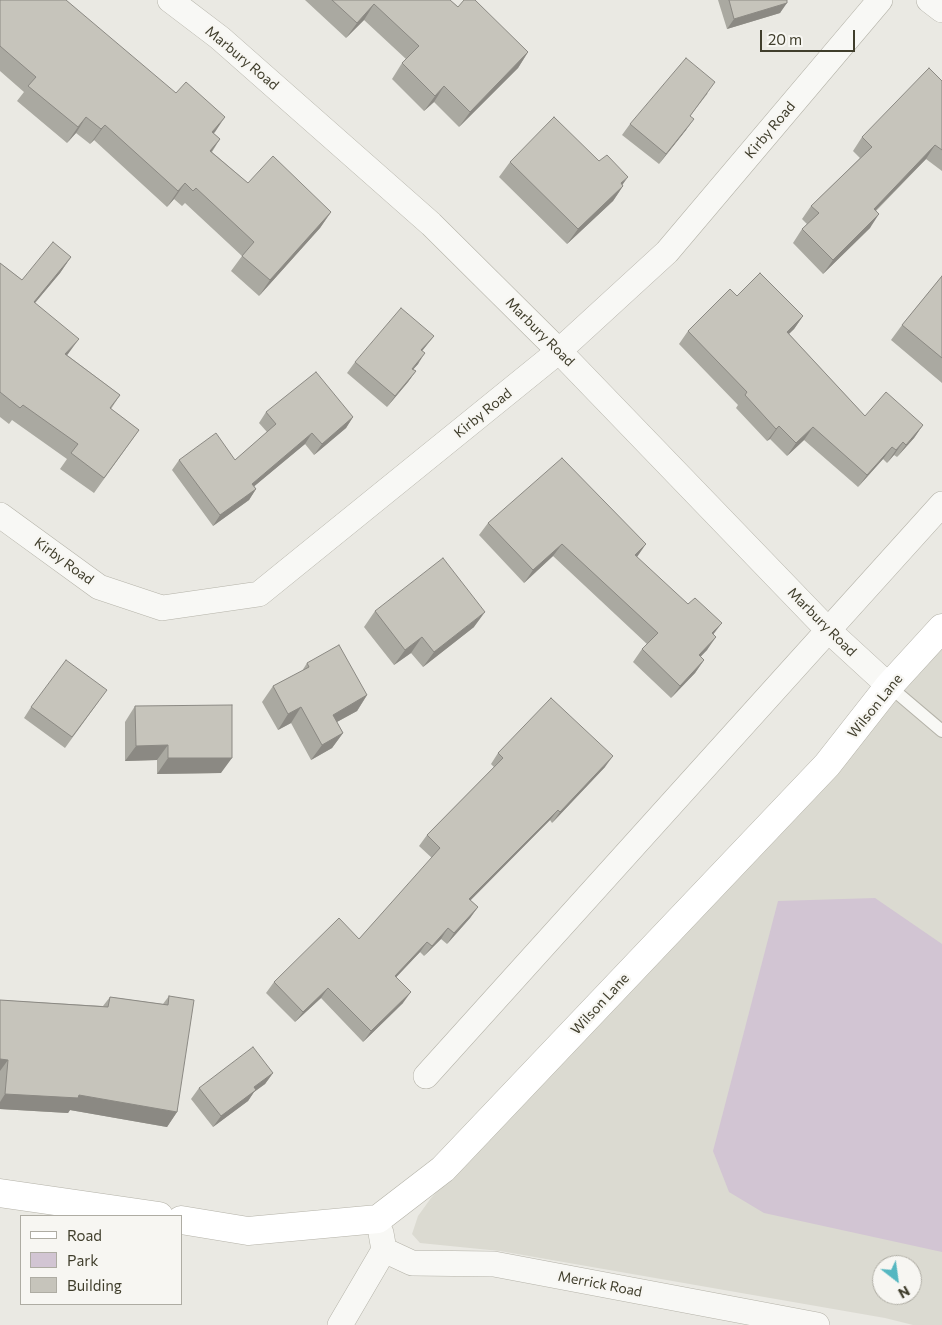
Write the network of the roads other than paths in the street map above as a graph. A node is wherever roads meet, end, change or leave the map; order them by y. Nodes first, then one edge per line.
1 (170, 0) edge
2 (880, 0) edge
3 (929, 0) edge
4 (942, 10) edge
5 (559, 351) junction
6 (942, 504) edge
7 (0, 515) edge
8 (942, 628) edge
9 (828, 630) junction
10 (889, 686) junction
11 (942, 731) edge
12 (426, 1076) dead end
13 (0, 1193) edge
14 (152, 1215) edge
15 (378, 1219) junction
16 (182, 1220) edge
17 (384, 1250) junction
18 (340, 1325) edge
19 (817, 1325) edge

1 - 5 street, Marbury Road
2 - 5 street, Kirby Road
3 - 4 street
5 - 7 street, Kirby Road
5 - 9 street, Marbury Road
6 - 9 street
8 - 10 main road, Wilson Lane
9 - 10 street, Marbury Road
9 - 12 street
10 - 11 lane
10 - 15 main road, Wilson Lane
13 - 14 main road
15 - 16 main road
15 - 17 street
17 - 18 street
17 - 19 street, Merrick Road

